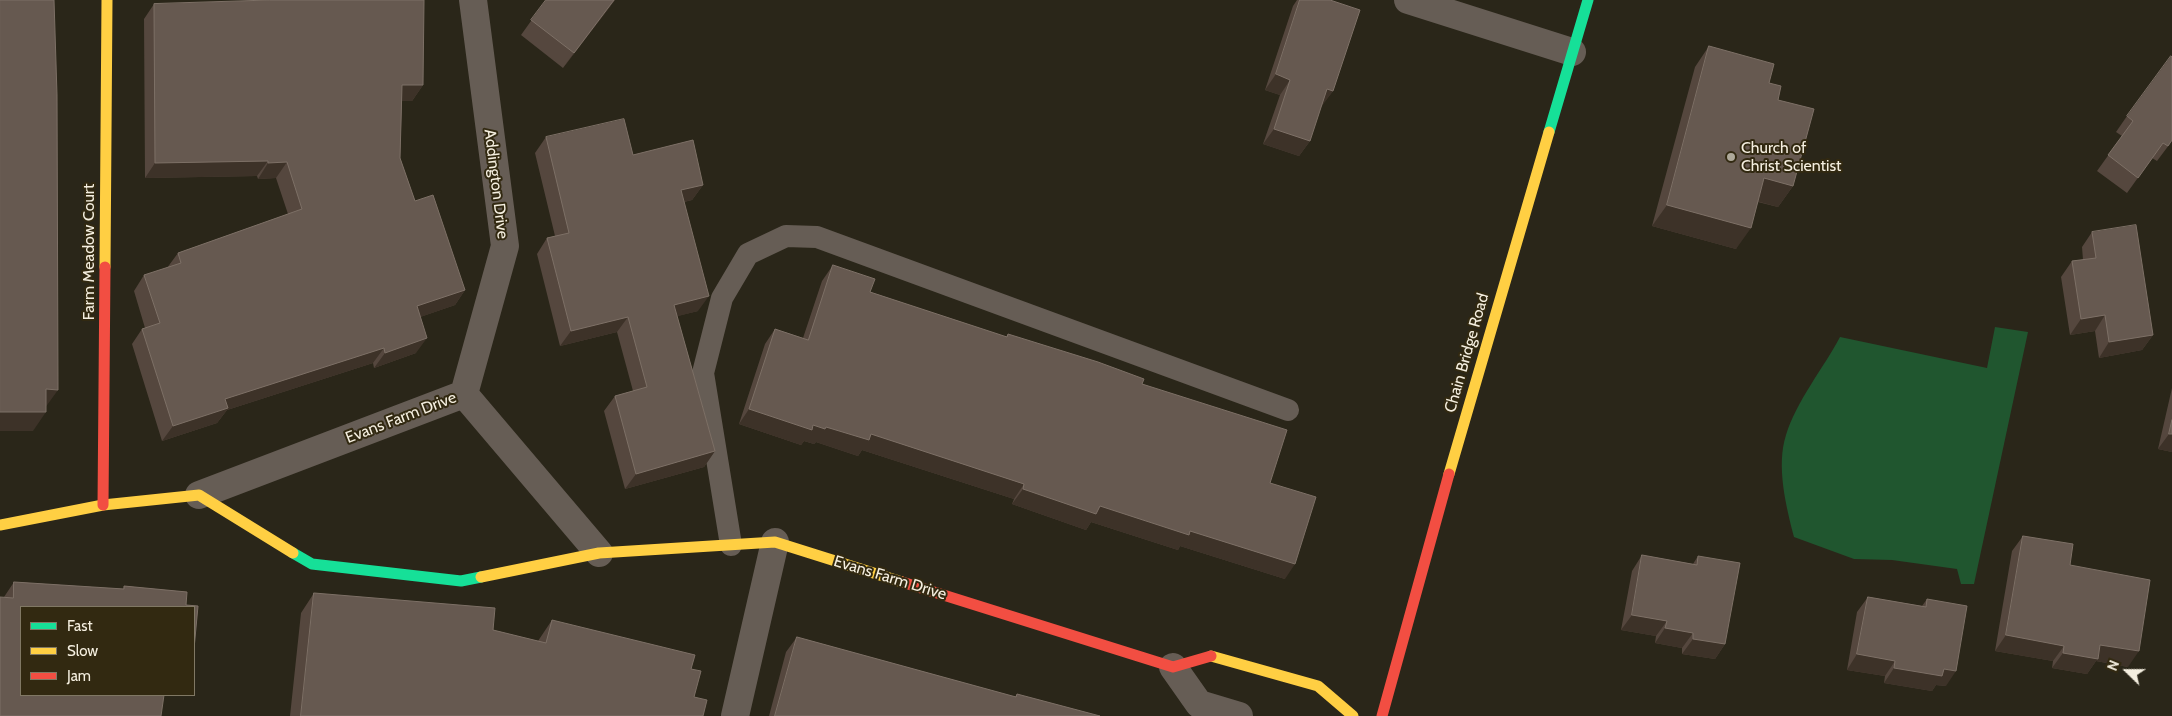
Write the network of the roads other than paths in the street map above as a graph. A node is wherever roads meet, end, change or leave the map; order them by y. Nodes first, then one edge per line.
1 (107, 0) edge
2 (473, 0) edge
3 (1408, 0) edge
4 (1588, 0) edge
5 (1572, 52) junction
6 (464, 394) junction
7 (1288, 410) dead end
8 (199, 495) junction
9 (103, 505) junction
10 (0, 525) edge
11 (776, 542) junction
12 (731, 545) junction
13 (599, 553) junction
14 (1174, 667) junction
15 (735, 716) edge
16 (1239, 716) edge
17 (1352, 716) edge
18 (1382, 716) edge

1 - 9 street, Farm Meadow Court
2 - 6 street, Addington Drive
3 - 5 street
4 - 5 street, Chain Bridge Road
5 - 18 street, Chain Bridge Road
6 - 8 street, Evans Farm Drive
6 - 13 street, Evans Farm Drive
7 - 12 lane
8 - 9 street, Evans Farm Drive
8 - 13 street, Evans Farm Drive
9 - 10 street, Evans Farm Drive
11 - 12 street, Evans Farm Drive
11 - 14 street, Evans Farm Drive
11 - 15 street
12 - 13 street, Evans Farm Drive
14 - 16 street
14 - 17 street

